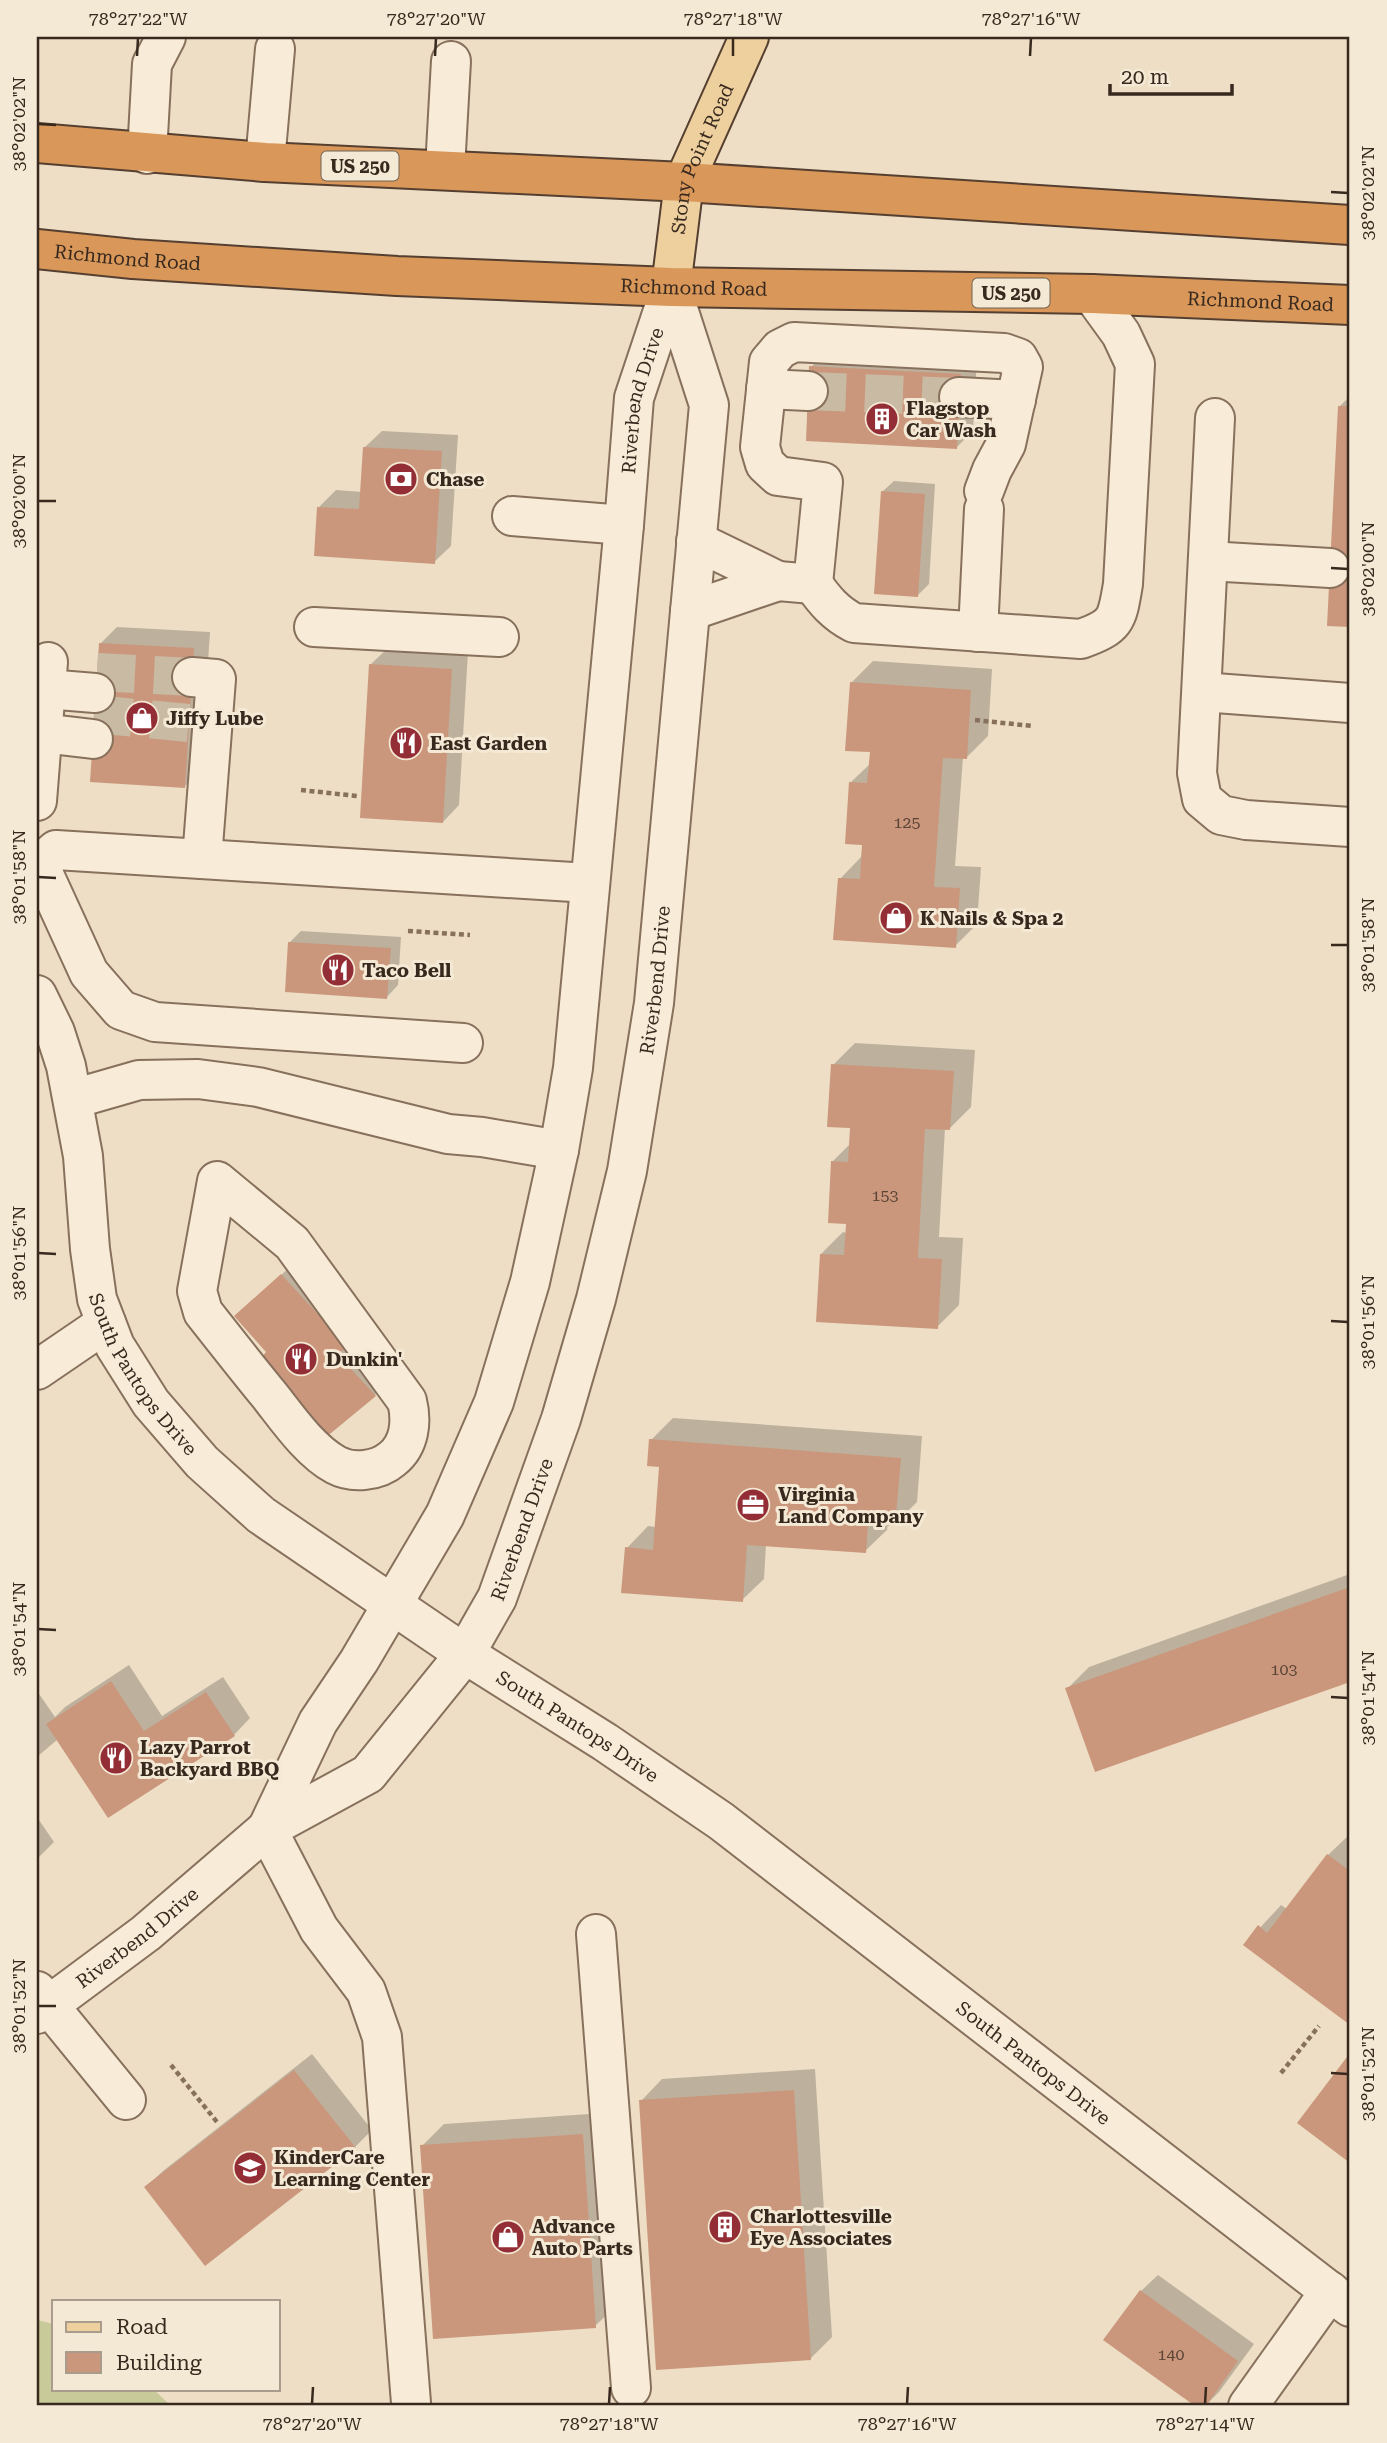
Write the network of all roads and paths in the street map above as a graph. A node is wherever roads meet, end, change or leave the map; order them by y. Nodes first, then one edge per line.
1 (166, 37) edge
2 (749, 37) edge
3 (275, 49) dead end
4 (451, 61) dead end
5 (37, 143) edge
6 (147, 154) junction
7 (265, 162) junction
8 (445, 169) junction
9 (684, 182) junction
10 (1350, 225) edge
11 (37, 249) edge
12 (671, 287) junction
13 (1092, 294) junction
14 (1350, 305) edge
15 (766, 388) junction
16 (808, 391) tunnel mouth
17 (960, 397) tunnel mouth
18 (1016, 400) junction
19 (1215, 418) dead end
20 (512, 516) dead end
21 (624, 525) junction
22 (696, 541) junction
23 (1208, 561) junction
24 (1330, 568) dead end
25 (796, 582) junction
26 (690, 611) junction
27 (314, 627) dead end
28 (978, 632) junction
29 (499, 637) dead end
30 (46, 692) junction
31 (1202, 692) junction
32 (1350, 703) edge
33 (200, 718) dead end
34 (975, 720) dead end
35 (1032, 726) dead end
36 (301, 790) dead end
37 (357, 796) dead end
38 (37, 802) edge
39 (1350, 827) edge
40 (40, 854) edge
41 (202, 859) junction
42 (589, 883) junction
43 (408, 930) dead end
44 (470, 935) dead end
45 (37, 995) edge
46 (463, 1043) dead end
47 (72, 1099) junction
48 (559, 1150) junction
49 (217, 1181) joint
50 (106, 1323) junction
51 (37, 1370) edge
52 (394, 1604) junction
53 (465, 1654) junction
54 (267, 1829) junction
55 (596, 1934) dead end
56 (41, 2004) edge
57 (1319, 2026) dead end
58 (171, 2065) dead end
59 (1281, 2073) dead end
60 (126, 2100) dead end
61 (217, 2122) dead end
62 (1344, 2298) edge
63 (631, 2388) dead end
64 (411, 2403) dead end
65 (1248, 2406) edge

1 - 6 street
2 - 9 main road, Stony Point Road
3 - 7 street
4 - 8 street
5 - 6 highway, US 250
6 - 7 highway, US 250
7 - 8 highway, US 250
8 - 9 highway, US 250
9 - 10 highway, US 250
9 - 12 main road, Stony Point Road
11 - 12 highway, Richmond Road / US 250
12 - 13 highway, Richmond Road / US 250
12 - 21 street, Riverbend Drive
12 - 22 street, Riverbend Drive
13 - 14 highway, Richmond Road / US 250
13 - 28 street
15 - 16 street
15 - 18 street
15 - 25 street
17 - 18 street
18 - 28 street
19 - 23 street
20 - 21 street
21 - 42 street, Riverbend Drive
22 - 25 street
22 - 26 street, Riverbend Drive
23 - 24 street
23 - 31 street
25 - 26 street
25 - 28 street
26 - 53 street, Riverbend Drive
27 - 29 street
30 - 30 street
30 - 38 street
31 - 32 street
31 - 39 street
33 - 41 street
34 - 35 path
36 - 37 path
40 - 41 street
40 - 46 street
41 - 42 street
42 - 48 street, Riverbend Drive
43 - 44 path
45 - 47 street, South Pantops Drive
47 - 48 street
47 - 50 street, South Pantops Drive
48 - 52 street, Riverbend Drive
49 - 49 street
50 - 51 street
50 - 52 street, South Pantops Drive
52 - 53 street, South Pantops Drive
52 - 54 street, Riverbend Drive
53 - 54 street, Riverbend Drive
53 - 62 street, South Pantops Drive
54 - 56 street, Riverbend Drive
54 - 64 street
55 - 63 street
56 - 60 street
57 - 59 path
58 - 61 path
62 - 65 street

